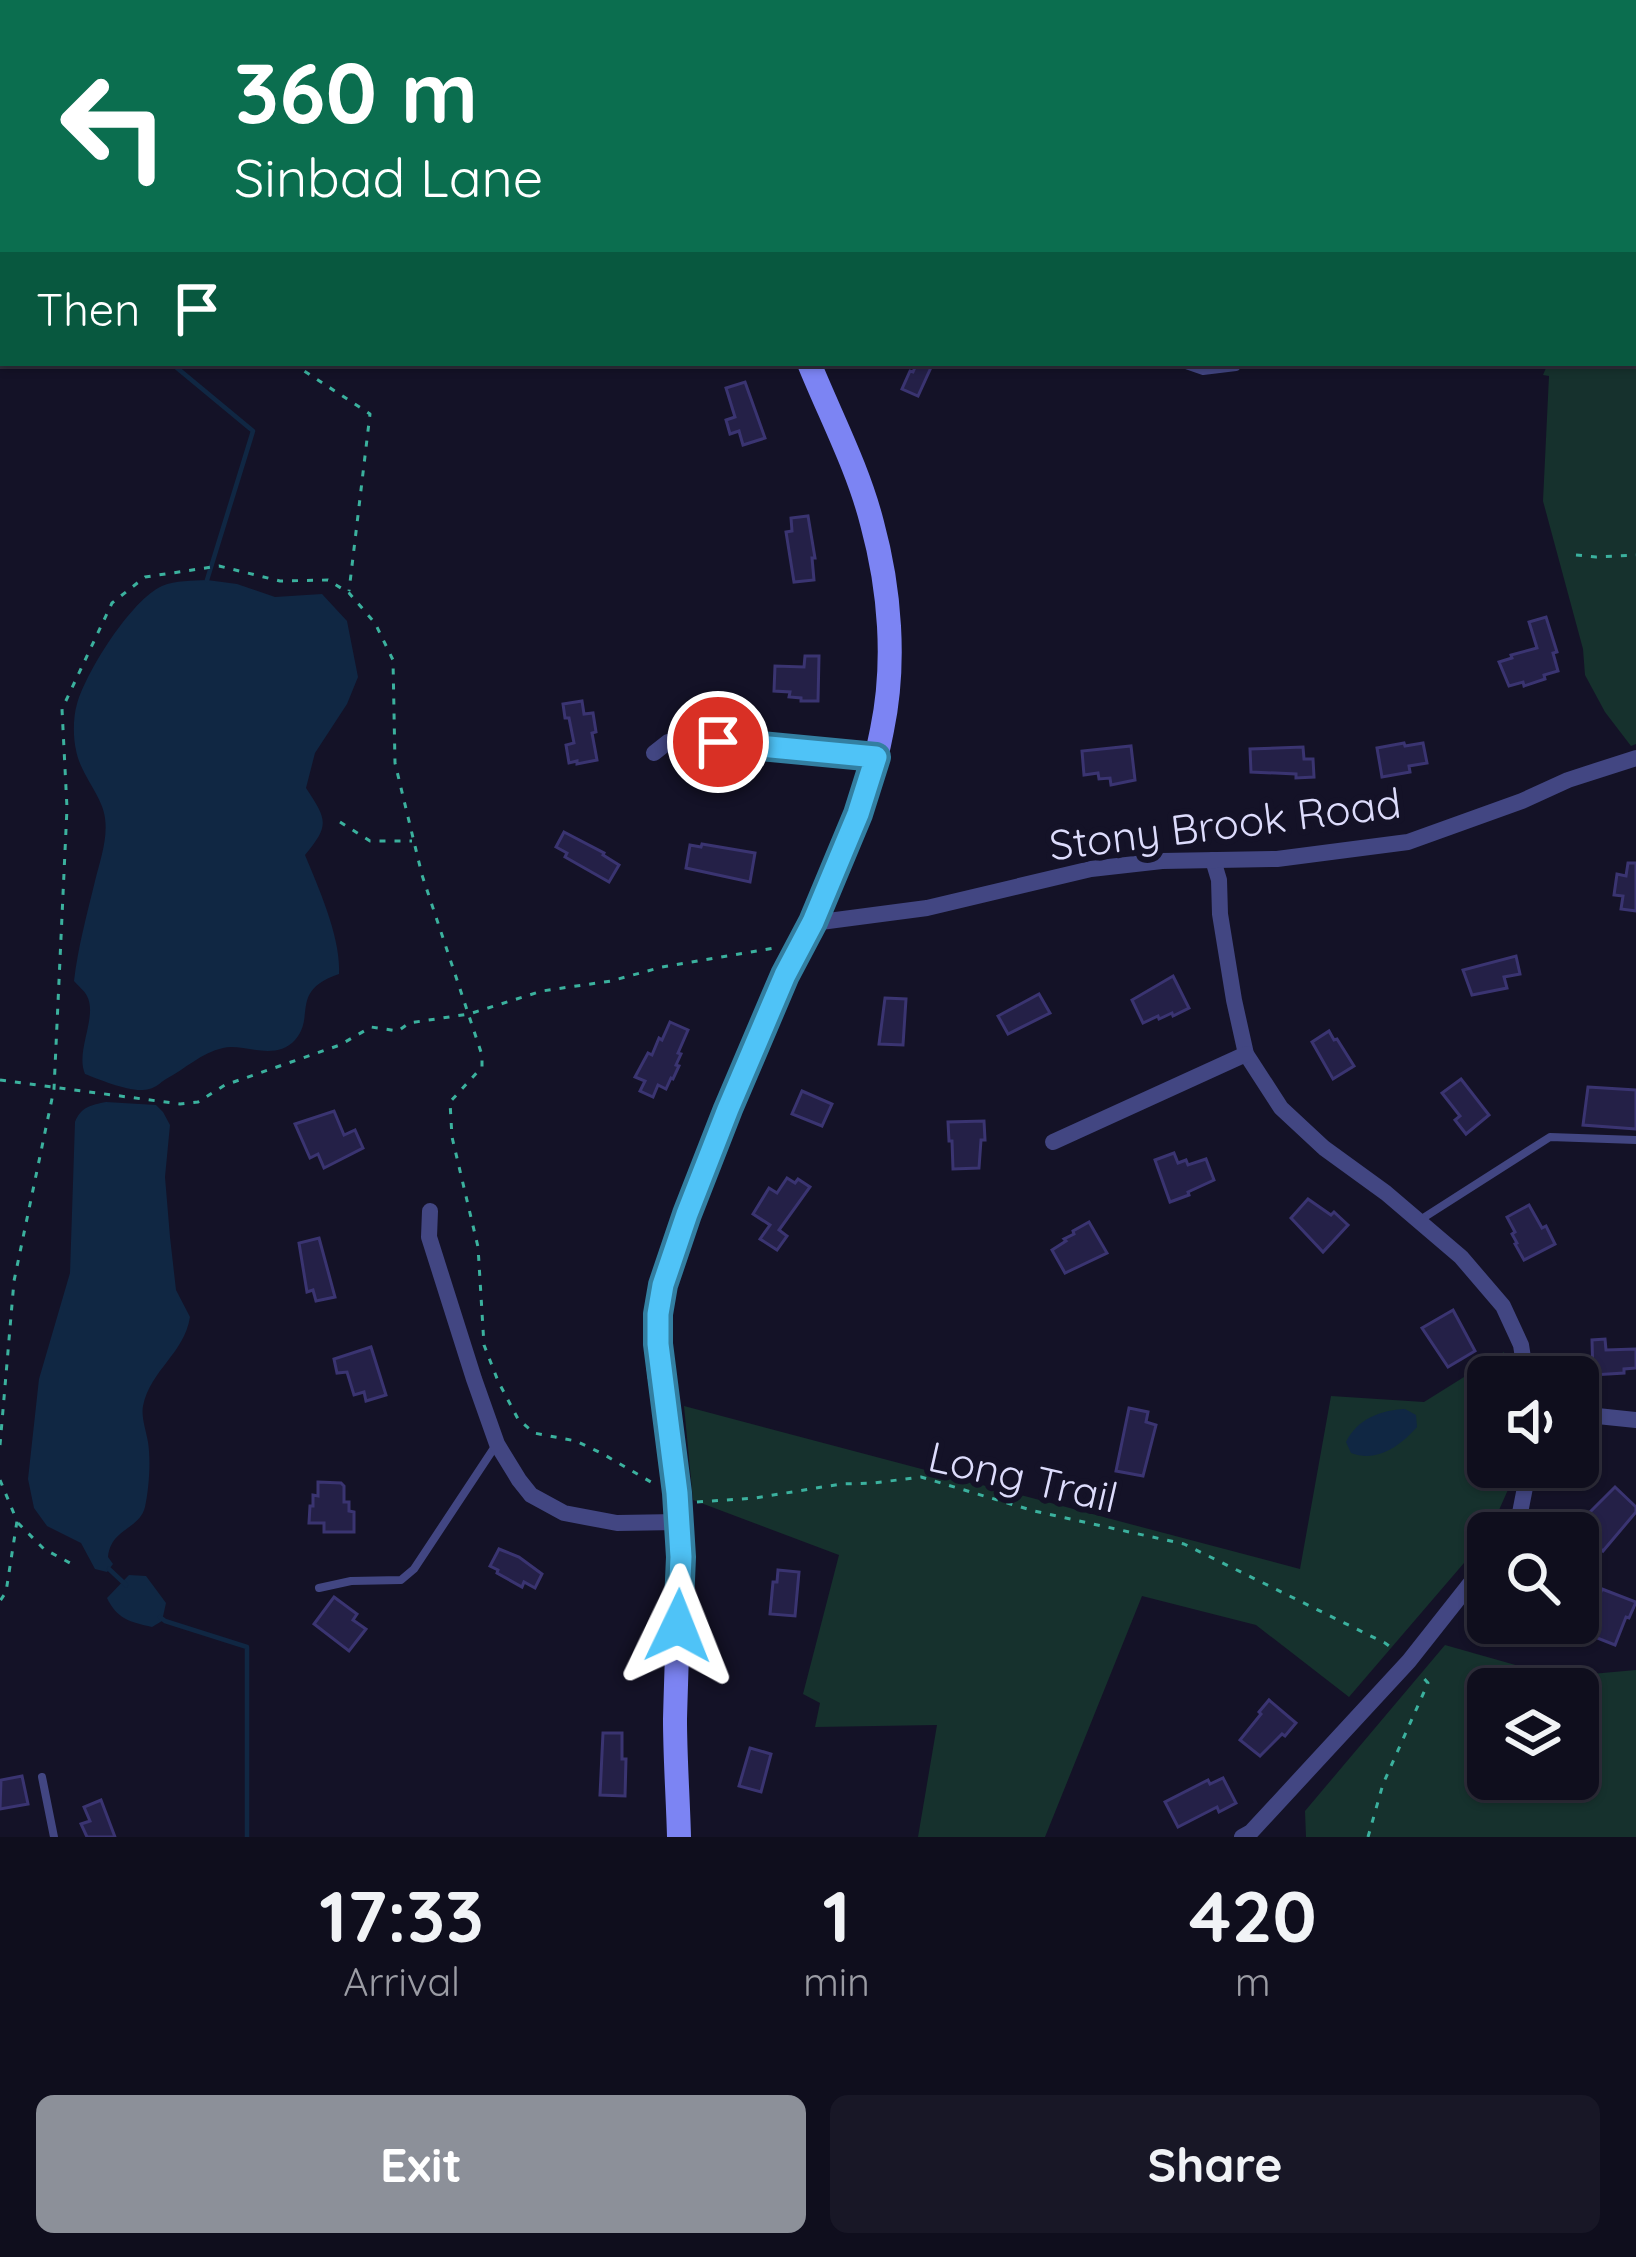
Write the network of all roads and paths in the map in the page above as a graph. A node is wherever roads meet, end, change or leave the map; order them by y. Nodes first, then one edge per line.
1 (297, 366) edge
2 (809, 366) edge
3 (1189, 366) edge
4 (1236, 367) dead end
5 (1576, 555) dead end
6 (1636, 555) edge
7 (349, 593) junction
8 (654, 753) dead end
9 (876, 757) junction
10 (1636, 758) edge
11 (340, 822) dead end
12 (414, 841) junction
13 (1213, 860) junction
14 (807, 934) junction
15 (469, 1014) junction
16 (1246, 1054) junction
17 (0, 1080) edge
18 (54, 1089) junction
19 (1636, 1140) edge
20 (1053, 1142) dead end
21 (430, 1210) dead end
22 (1419, 1221) junction
23 (1523, 1356) edge
24 (1599, 1416) edge
25 (1636, 1420) edge
26 (497, 1444) junction
27 (0, 1445) edge
28 (0, 1480) edge
29 (677, 1493) junction
30 (17, 1521) junction
31 (677, 1522) junction
32 (72, 1564) dead end
33 (319, 1588) dead end
34 (1467, 1588) edge
35 (0, 1600) edge
36 (1409, 1661) junction
37 (42, 1777) dead end
38 (54, 1837) edge
39 (679, 1837) edge
40 (1242, 1837) edge
41 (1368, 1837) edge

1 - 7 path
2 - 9 main road
3 - 4 lane
5 - 6 path
7 - 12 path
7 - 18 path
8 - 9 street
9 - 14 main road
10 - 13 street, Stony Brook Road
11 - 12 path
12 - 15 path
13 - 14 street, Stony Brook Road
13 - 16 street
14 - 15 path
14 - 29 main road
15 - 18 path
15 - 29 path, Long Trail
16 - 20 street
16 - 22 street
17 - 18 path
18 - 27 path
19 - 22 lane
21 - 26 street
22 - 23 street
24 - 25 street
26 - 31 street
26 - 33 lane
28 - 30 path
29 - 31 main road
29 - 36 path, Long Trail
30 - 32 path
30 - 35 path
31 - 39 main road
34 - 36 street
36 - 40 street
36 - 41 path
37 - 38 lane

